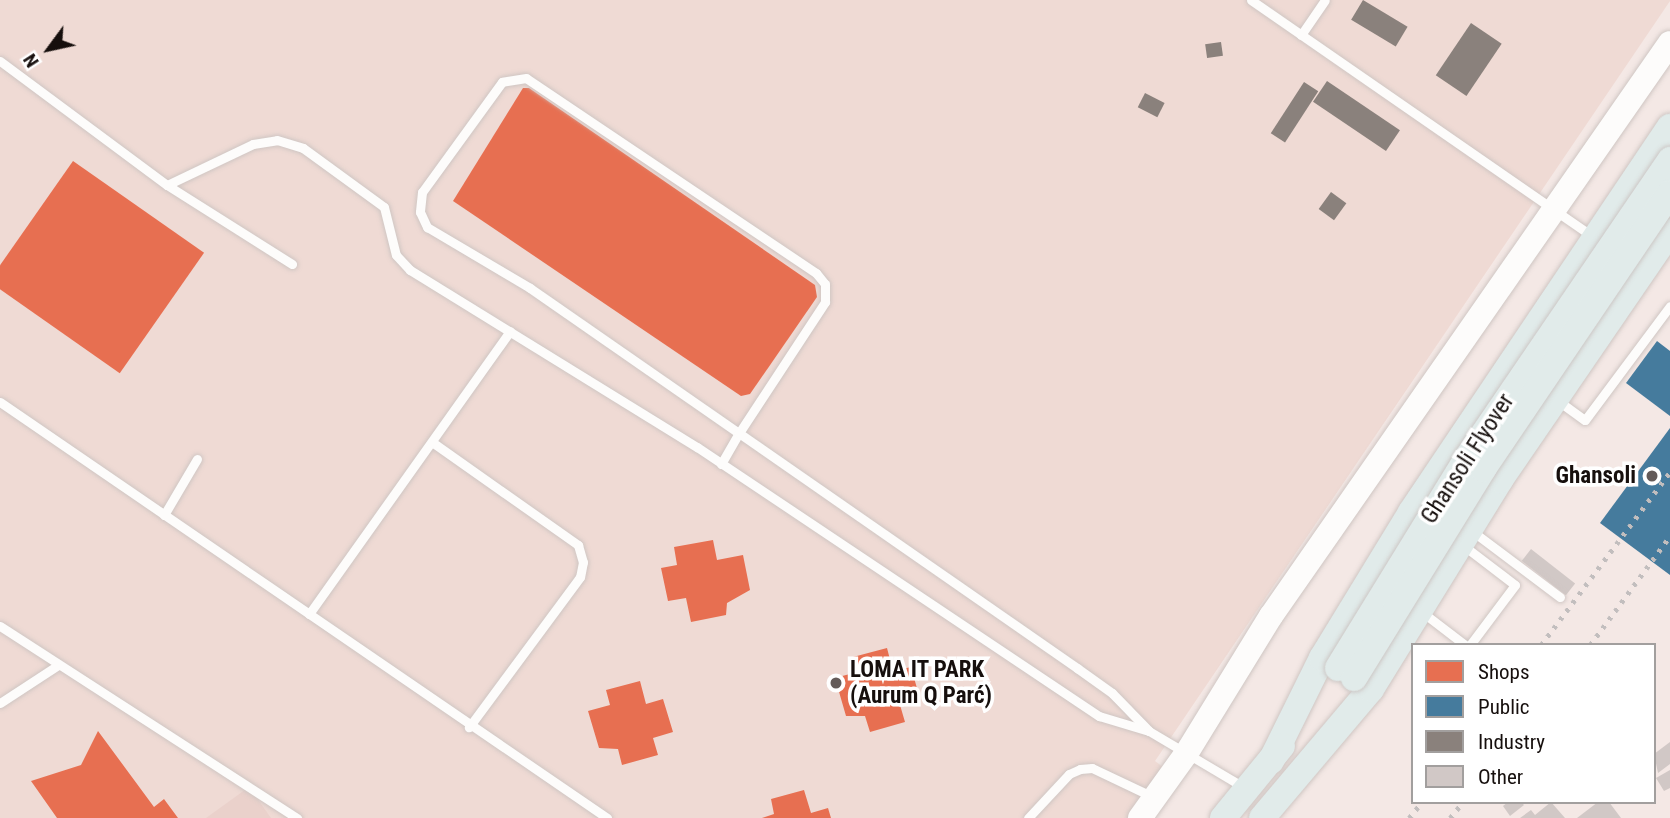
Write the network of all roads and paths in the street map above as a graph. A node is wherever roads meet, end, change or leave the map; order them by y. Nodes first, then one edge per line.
1 (1251, 0) edge
2 (1325, 0) edge
3 (1301, 35) junction
4 (1670, 43) edge
5 (0, 61) edge
6 (1670, 127) edge
7 (1670, 160) edge
8 (167, 185) junction
9 (1670, 193) edge
10 (1554, 210) junction
11 (1670, 232) edge
12 (1594, 238) junction
13 (292, 264) dead end
14 (1643, 272) junction
15 (1670, 306) edge
16 (510, 331) junction
17 (1555, 399) junction
18 (0, 402) edge
19 (739, 433) junction
20 (432, 442) junction
21 (197, 458) dead end
22 (721, 464) junction
23 (164, 515) junction
24 (1464, 536) junction
25 (1560, 597) dead end
26 (1419, 610) junction
27 (309, 614) junction
28 (0, 626) edge
29 (1465, 643) edge
30 (1470, 643) edge
31 (58, 665) junction
32 (1346, 673) junction
33 (0, 703) edge
34 (469, 727) junction
35 (1149, 732) junction
36 (1186, 754) junction
37 (1271, 761) junction
38 (1295, 779) junction
39 (1247, 790) junction
40 (1154, 797) junction
41 (297, 818) edge
42 (607, 818) edge
43 (1028, 818) edge
44 (1140, 818) edge
45 (1223, 818) edge
46 (1262, 818) edge

1 - 3 lane
2 - 3 lane
3 - 10 lane
4 - 10 street
5 - 8 lane
6 - 12 main road
7 - 32 main road, Ghansoli Flyover, bridge
8 - 13 lane
8 - 16 lane
9 - 32 main road, Ghansoli Flyover, bridge
10 - 12 lane
10 - 36 street
11 - 14 main road
12 - 14 lane
12 - 37 main road
14 - 17 main road
15 - 17 lane
16 - 20 lane
16 - 22 lane
17 - 24 main road
18 - 23 lane
19 - 19 lane
19 - 22 lane
19 - 35 lane
20 - 27 lane
20 - 34 lane
21 - 23 lane
22 - 35 lane
23 - 27 lane
24 - 25 lane
24 - 26 main road
24 - 30 lane
26 - 29 lane
26 - 38 main road
27 - 34 lane
28 - 31 lane
31 - 33 lane
31 - 41 lane
32 - 37 main road, Ghansoli Flyover
32 - 38 main road, Ghansoli Flyover
34 - 42 lane
35 - 36 lane
36 - 39 lane
36 - 40 street
37 - 39 main road
38 - 46 main road
39 - 45 main road
40 - 43 lane
40 - 44 street

